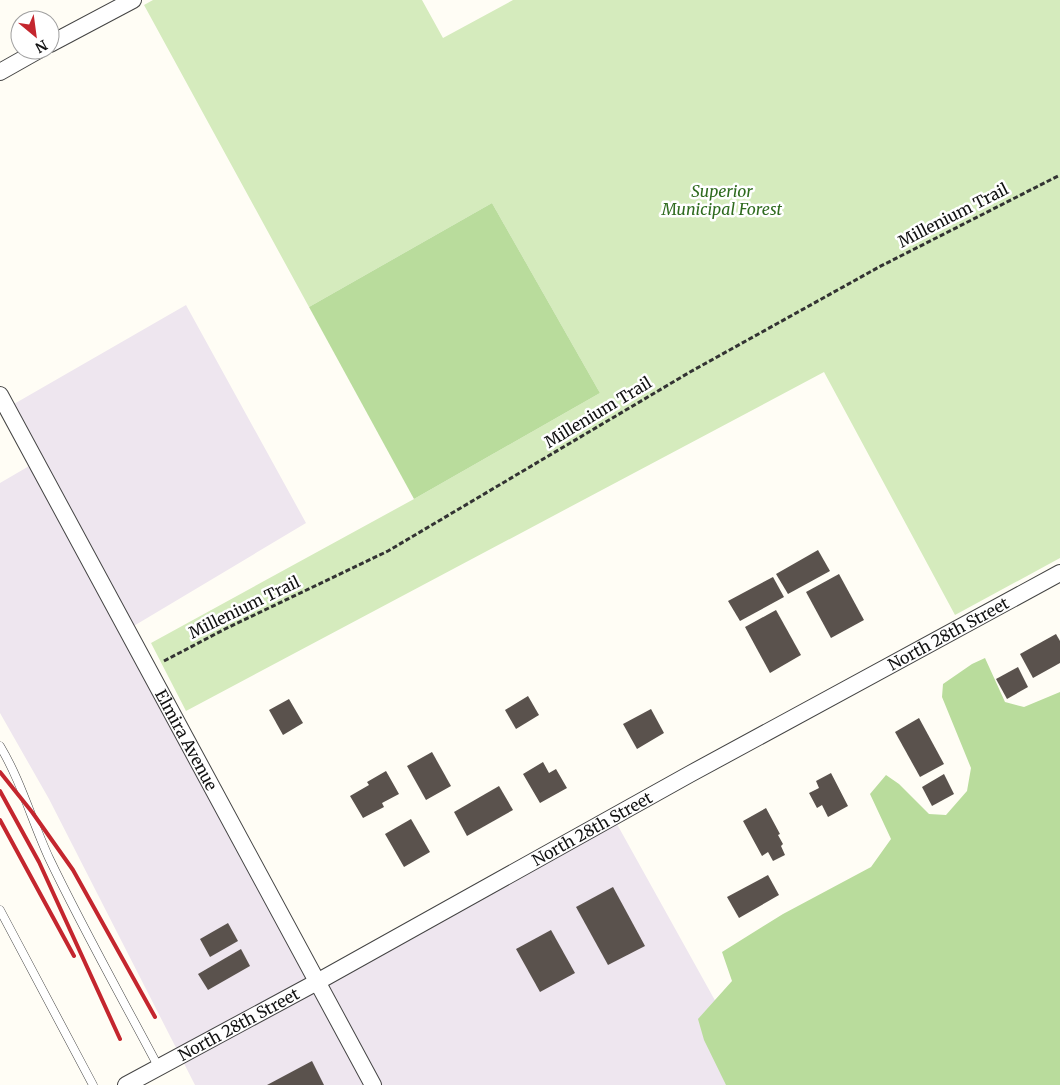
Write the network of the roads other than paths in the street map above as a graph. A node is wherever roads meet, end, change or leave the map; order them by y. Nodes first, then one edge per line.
1 (133, 0) edge
2 (60, 39) edge
3 (21, 60) edge
4 (0, 72) edge
5 (0, 395) edge
6 (1060, 573) edge
7 (0, 746) edge
8 (0, 910) edge
9 (317, 982) junction
10 (159, 1068) junction
11 (93, 1085) edge
12 (126, 1085) edge
13 (373, 1085) edge

1 - 2 street
3 - 4 street
5 - 9 street, Elmira Avenue
6 - 9 street, North 28th Street
7 - 10 lane
8 - 11 lane
9 - 10 street, North 28th Street
9 - 13 street, Elmira Avenue
10 - 12 street, North 28th Street

